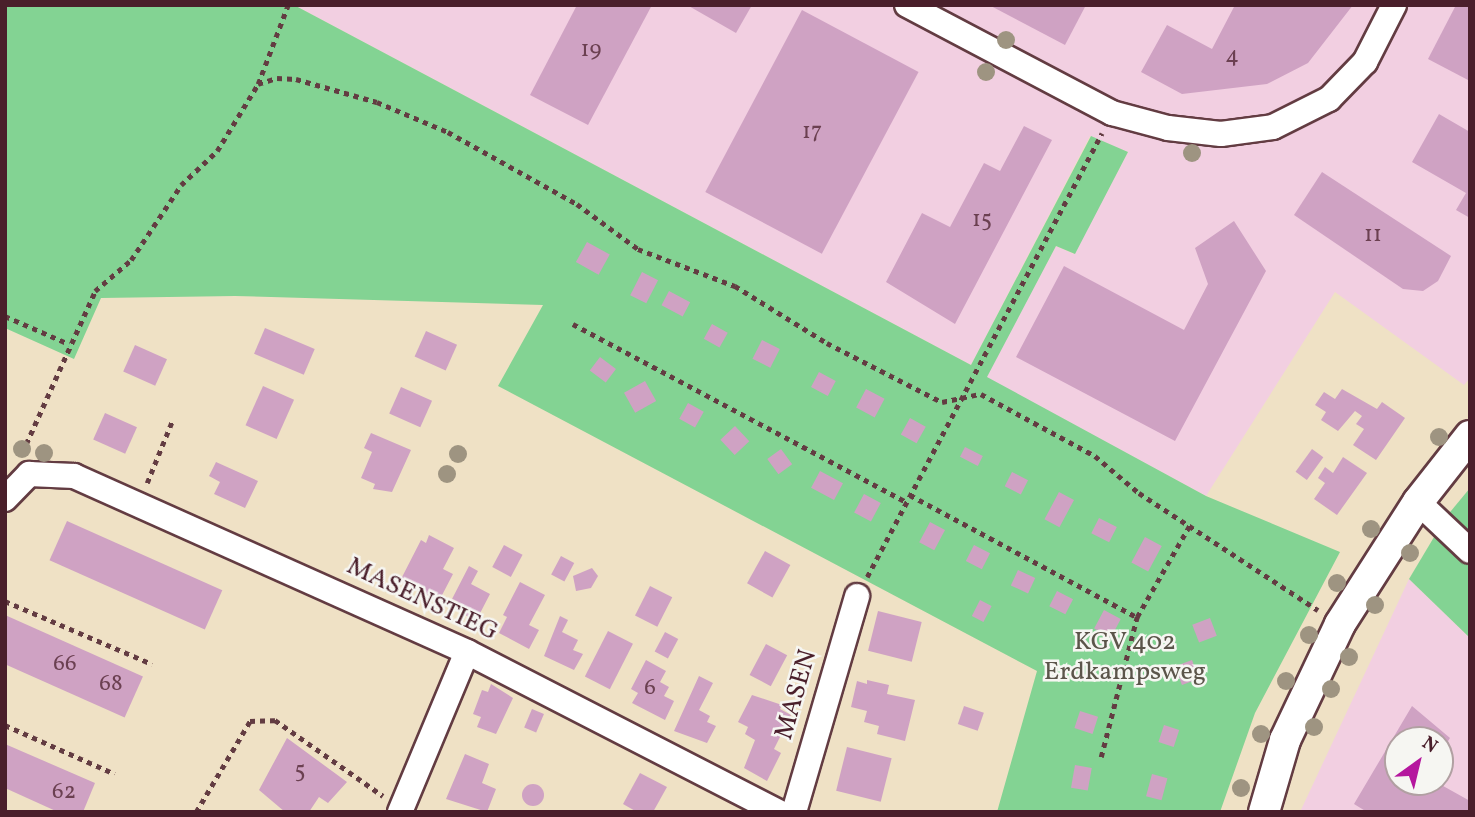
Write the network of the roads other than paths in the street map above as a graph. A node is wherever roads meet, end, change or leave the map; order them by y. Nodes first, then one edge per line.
1 (907, 5) edge
2 (1394, 5) edge
3 (1470, 436) edge
4 (5, 499) edge
5 (1418, 502) junction
6 (1470, 551) edge
7 (858, 596) road end
8 (467, 652) junction
9 (400, 810) edge
10 (778, 812) edge
11 (794, 812) edge
12 (1264, 812) edge

1 - 2 street
3 - 5 main road
4 - 8 street, MASENSTIEG
5 - 6 street
5 - 12 main road
7 - 11 street, MASEN
8 - 9 street
8 - 10 street, MASENSTIEG

